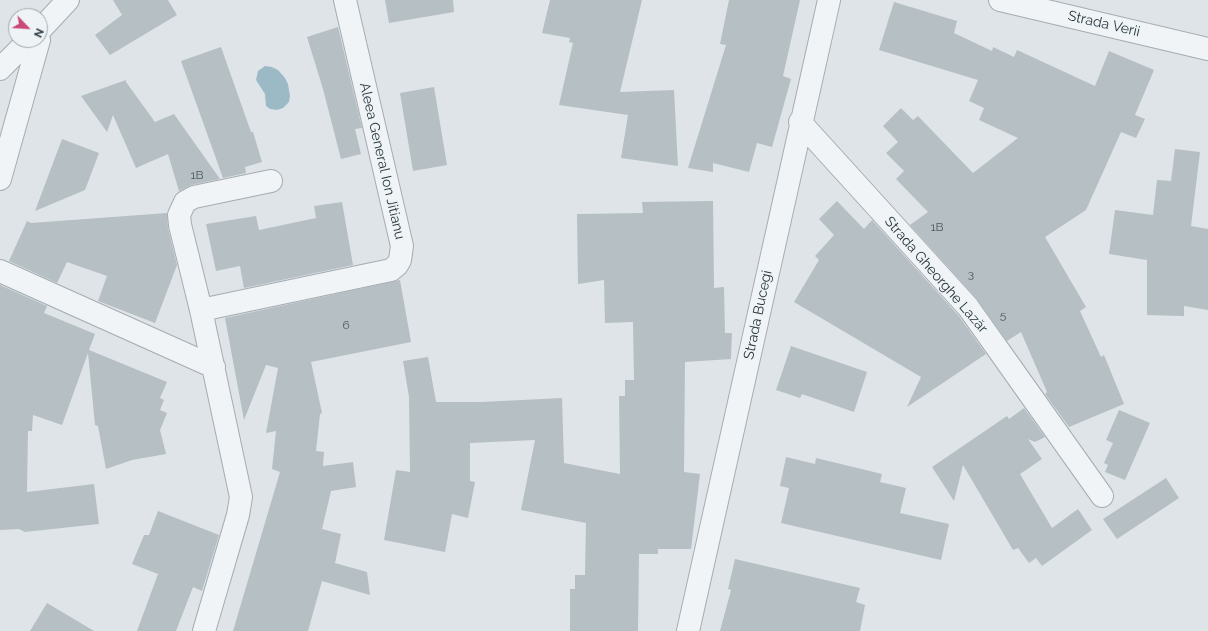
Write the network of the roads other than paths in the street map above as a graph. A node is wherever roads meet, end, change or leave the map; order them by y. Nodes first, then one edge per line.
1 (68, 0) edge
2 (345, 0) edge
3 (829, 0) edge
4 (1000, 0) edge
5 (48, 23) edge
6 (23, 48) edge
7 (35, 48) edge
8 (1208, 49) edge
9 (0, 69) edge
10 (800, 122) junction
11 (0, 179) edge
12 (271, 181) dead end
13 (0, 271) edge
14 (201, 310) junction
15 (214, 368) junction
16 (1102, 496) dead end
17 (204, 631) edge
18 (688, 631) edge

1 - 5 street
2 - 14 street, Aleea General Ion Jitianu
3 - 10 street, Strada Bucegi
4 - 8 street, Strada Verii
6 - 9 street
7 - 11 street
10 - 16 street, Strada Gheorghe Lazăr
10 - 18 street, Strada Bucegi
12 - 14 street
13 - 15 street
14 - 15 street
15 - 17 street

